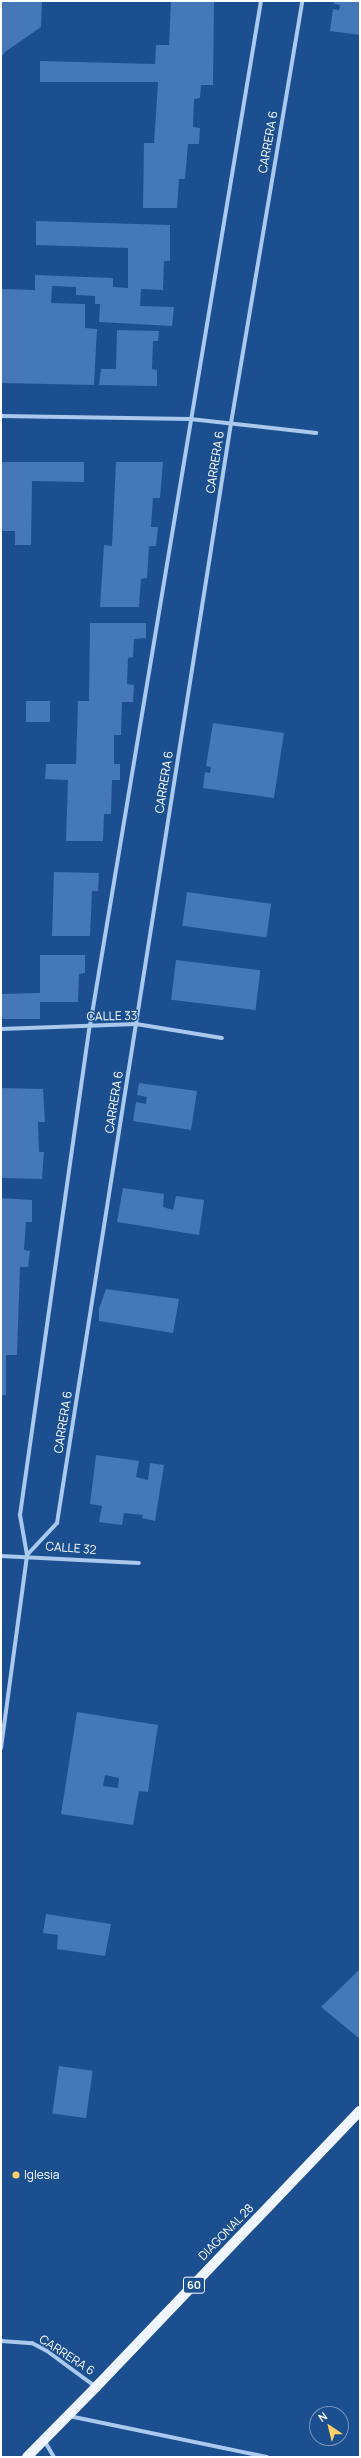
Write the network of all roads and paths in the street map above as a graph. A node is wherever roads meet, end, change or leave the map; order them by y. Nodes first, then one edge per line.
1 (261, 1) edge
2 (302, 1) edge
3 (1, 416) edge
4 (190, 419) junction
5 (231, 423) junction
6 (316, 433) dead end
7 (136, 1024) junction
8 (90, 1026) junction
9 (1, 1028) edge
10 (222, 1038) dead end
11 (1, 1556) edge
12 (28, 1556) junction
13 (139, 1563) dead end
14 (1, 1748) edge
15 (360, 2111) edge
16 (1, 2341) edge
17 (96, 2387) junction
18 (69, 2416) junction
19 (44, 2440) junction
20 (26, 2457) edge
21 (54, 2457) edge
22 (267, 2457) edge

1 - 4 street
2 - 5 street, CARRERA 6
3 - 4 street
4 - 5 street
4 - 8 street
5 - 6 street
5 - 7 street, CARRERA 6
7 - 8 street, CALLE 33
7 - 10 street, CALLE 33
7 - 12 street, CARRERA 6
8 - 9 street, CALLE 33
8 - 12 street
11 - 12 street, CALLE 32
12 - 13 street, CALLE 32
12 - 14 street
15 - 17 main road, DIAGONAL 28 / 60
16 - 17 street, CARRERA 6
17 - 18 main road, DIAGONAL 28 / 60
18 - 19 main road, DIAGONAL 28 / 60
18 - 22 street
19 - 20 main road, DIAGONAL 28 / 60
19 - 21 street

